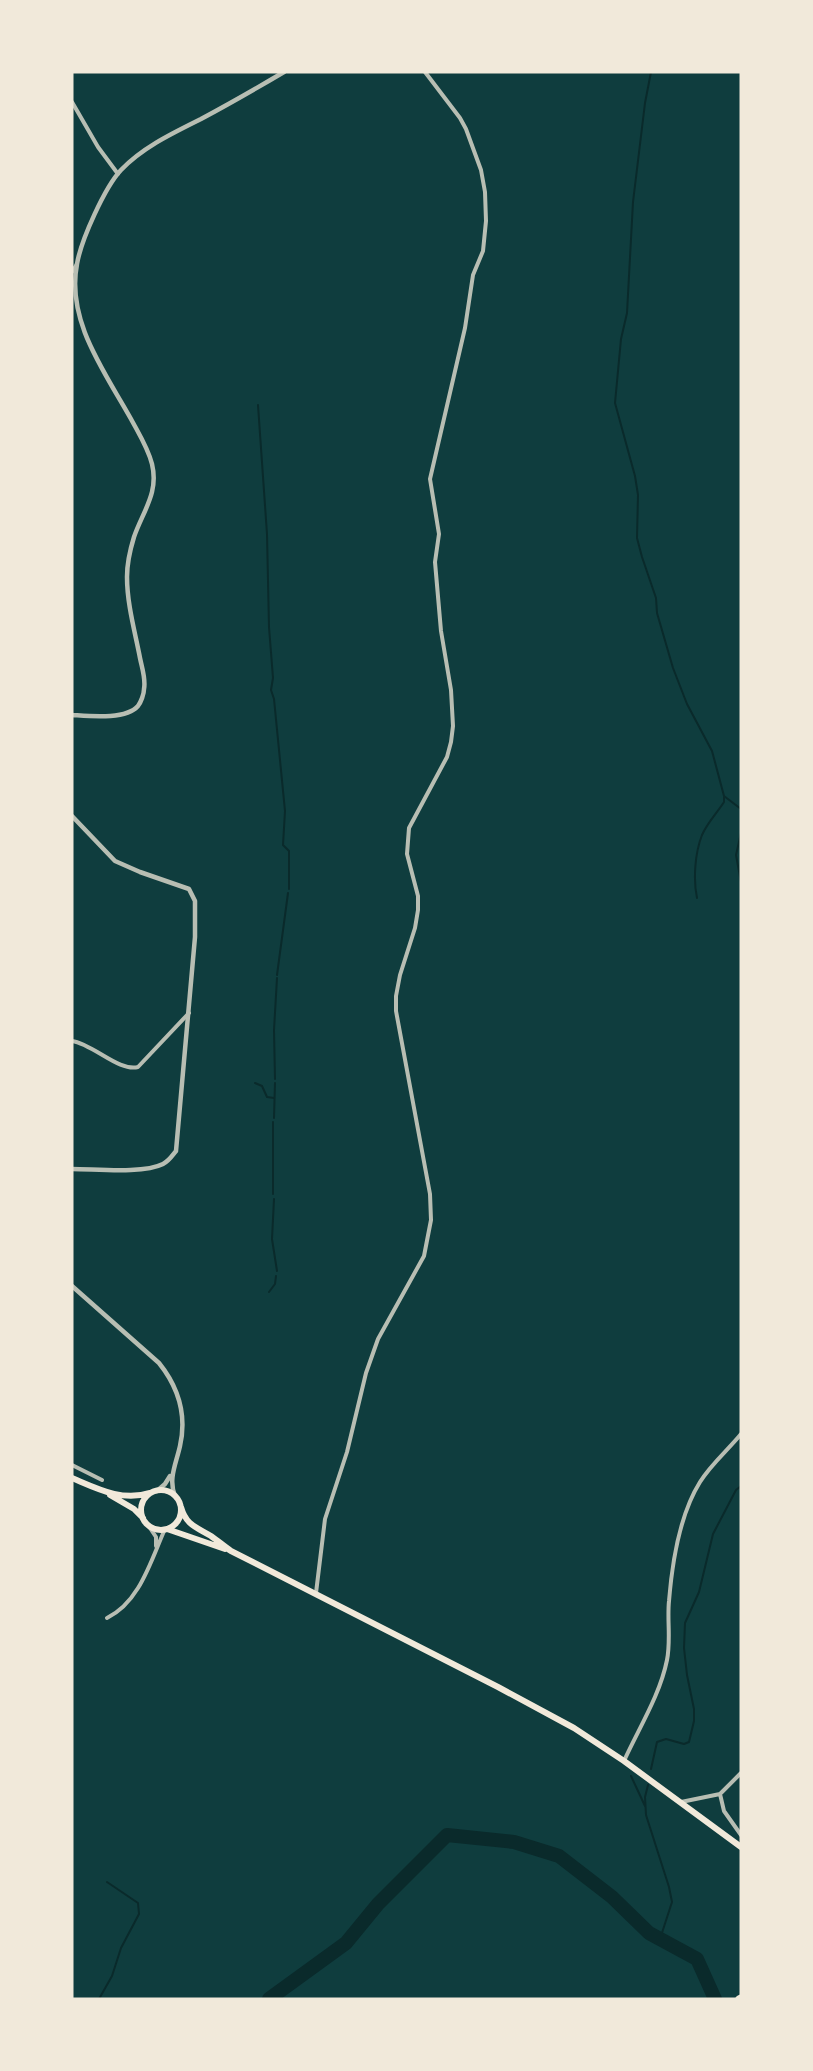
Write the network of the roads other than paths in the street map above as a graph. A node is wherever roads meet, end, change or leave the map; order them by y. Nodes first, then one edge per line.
1 (284, 72) edge
2 (424, 72) edge
3 (72, 102) edge
4 (118, 174) junction
5 (77, 264) junction
6 (72, 272) edge
7 (72, 715) edge
8 (72, 816) edge
9 (190, 1013) junction
10 (72, 1041) edge
11 (72, 1169) edge
12 (72, 1286) edge
13 (741, 1434) edge
14 (72, 1465) edge
15 (174, 1465) junction
16 (72, 1478) edge
17 (102, 1480) dead end
18 (101, 1490) junction
19 (155, 1491) junction
20 (175, 1496) junction
21 (181, 1507) junction
22 (146, 1522) junction
23 (166, 1529) junction
24 (231, 1551) junction
25 (156, 1553) junction
26 (316, 1593) junction
27 (107, 1618) dead end
28 (624, 1761) junction
29 (741, 1773) edge
30 (720, 1794) junction
31 (681, 1802) junction
32 (741, 1835) edge
33 (741, 1847) edge

1 - 4 street
2 - 26 street
3 - 4 street
4 - 5 street
5 - 6 street
5 - 7 street
8 - 9 street
9 - 10 street
9 - 11 street
12 - 15 street
13 - 28 street
14 - 17 street
15 - 19 street
15 - 20 street
16 - 18 main road
18 - 19 main road
18 - 22 main road
19 - 20 main road
19 - 22 main road
20 - 21 main road
21 - 23 main road
21 - 24 main road
22 - 23 main road
22 - 25 street
23 - 24 main road
23 - 25 street
24 - 26 main road
25 - 27 street
26 - 28 main road
28 - 31 main road
29 - 30 street
30 - 31 street
30 - 32 street
31 - 33 main road

